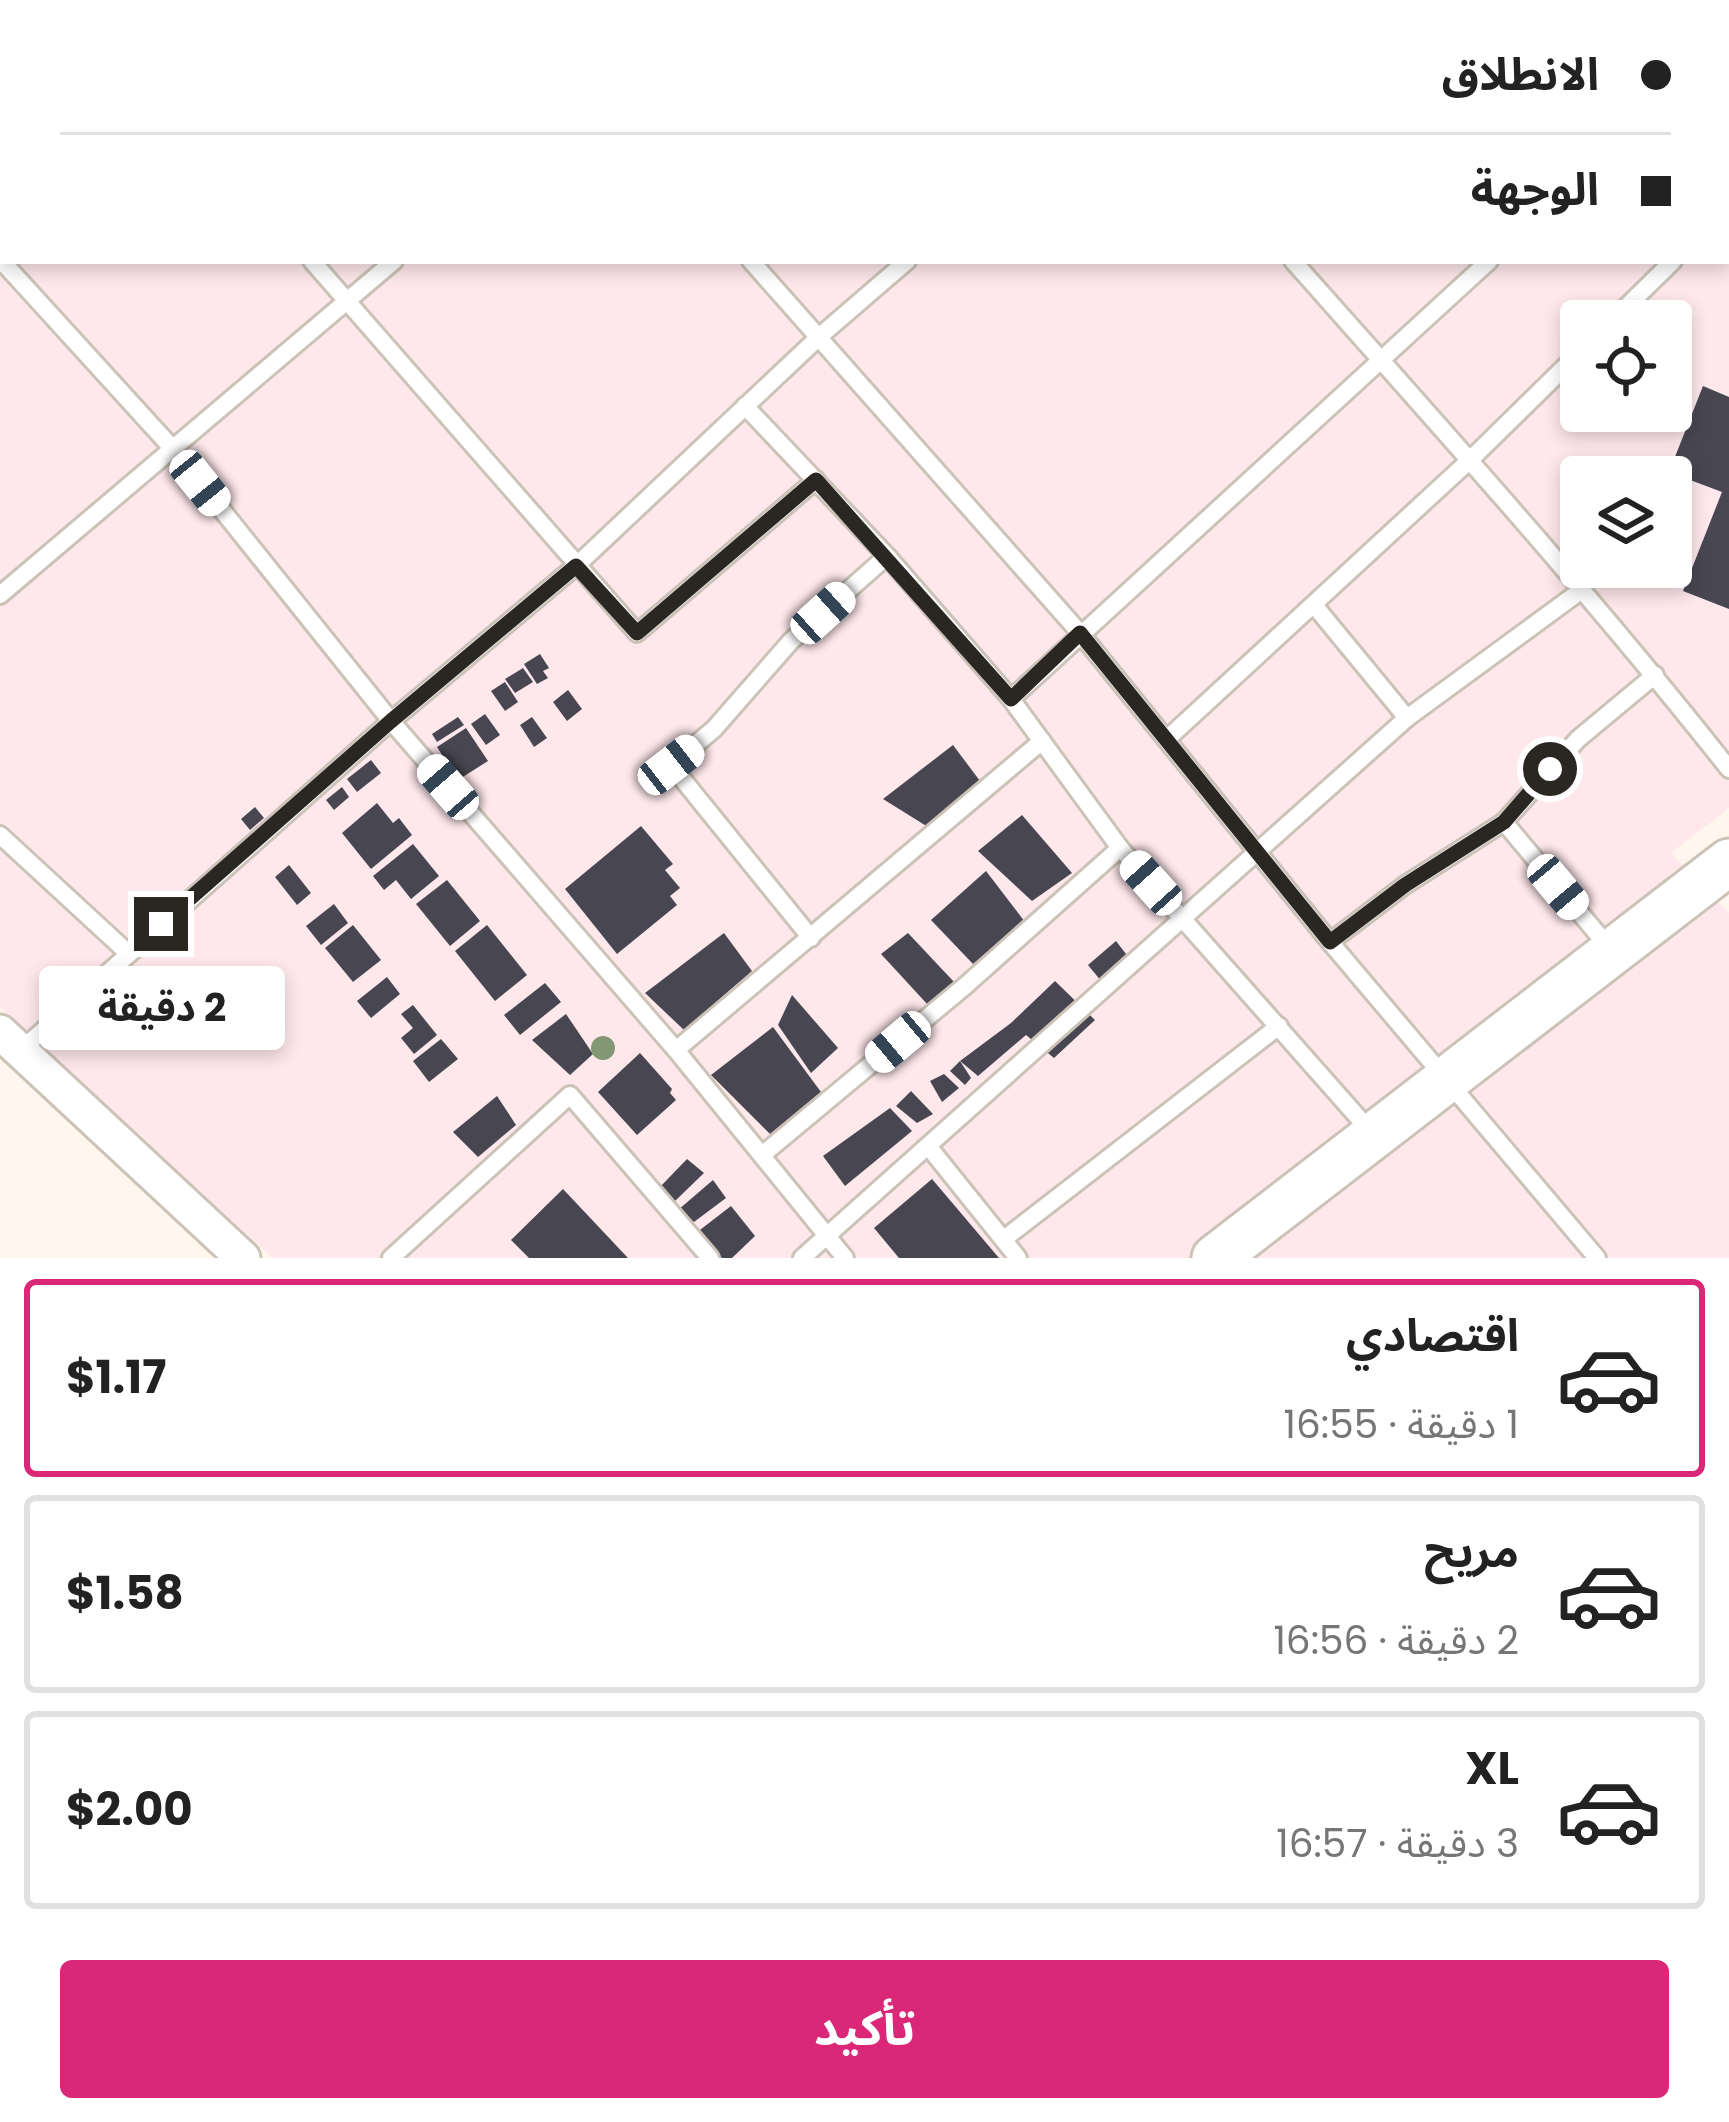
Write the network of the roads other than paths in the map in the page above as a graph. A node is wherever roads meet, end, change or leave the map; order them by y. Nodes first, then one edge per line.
1 (5, 264) edge
2 (315, 264) edge
3 (391, 264) edge
4 (754, 264) edge
5 (904, 264) edge
6 (1296, 264) edge
7 (1486, 264) edge
8 (1670, 264) edge
9 (1633, 300) edge
10 (348, 301) junction
11 (820, 336) junction
12 (1379, 358) junction
13 (1560, 372) edge
14 (745, 406) junction
15 (173, 449) junction
16 (1471, 459) junction
17 (816, 480) junction
18 (887, 556) junction
19 (576, 566) junction
20 (1583, 589) junction
21 (0, 596) edge
22 (1314, 605) junction
23 (1080, 633) junction
24 (1655, 675) junction
25 (1011, 699) junction
26 (1406, 718) junction
27 (391, 721) junction
28 (1167, 739) junction
29 (1042, 741) junction
30 (1729, 769) edge
31 (1504, 822) junction
32 (0, 835) edge
33 (1120, 848) junction
34 (1258, 851) junction
35 (1729, 862) edge
36 (1182, 918) junction
37 (811, 938) junction
38 (1330, 942) junction
39 (1612, 951) junction
40 (128, 952) junction
41 (1280, 1026) junction
42 (6, 1050) edge
43 (676, 1050) junction
44 (1447, 1079) junction
45 (1374, 1136) junction
46 (928, 1146) junction
47 (762, 1155) junction
48 (826, 1234) junction
49 (1004, 1239) junction
50 (243, 1258) edge
51 (392, 1258) edge
52 (710, 1258) edge
53 (802, 1258) edge
54 (845, 1258) edge
55 (1018, 1258) edge
56 (1215, 1258) edge
57 (1597, 1258) edge

1 - 15 lane
2 - 10 lane
3 - 10 lane
4 - 11 lane
5 - 11 lane
6 - 12 lane
7 - 12 lane
8 - 9 lane
10 - 15 lane
10 - 19 lane
11 - 14 lane
11 - 23 lane
12 - 16 lane
12 - 23 lane
13 - 16 lane
14 - 17 lane
14 - 19 lane
15 - 21 lane
15 - 27 lane
16 - 20 lane
16 - 22 lane
17 - 18 lane
17 - 19 lane
18 - 25 lane
18 - 37 lane
19 - 27 lane
20 - 24 lane
20 - 26 lane
22 - 26 lane
22 - 28 lane
23 - 25 lane
23 - 28 lane
24 - 30 lane
24 - 31 lane
25 - 29 lane
26 - 34 lane
27 - 40 lane
27 - 43 lane
28 - 34 lane
29 - 33 lane
29 - 37 lane
31 - 38 lane
31 - 39 lane
32 - 40 lane
33 - 36 lane
33 - 47 lane
34 - 36 lane
34 - 38 lane
35 - 39 main road
36 - 41 lane
36 - 46 lane
37 - 43 lane
38 - 44 lane
39 - 44 main road
40 - 42 lane
41 - 45 lane
41 - 49 lane
42 - 50 street
43 - 47 lane
44 - 45 main road
44 - 57 lane
45 - 56 main road
46 - 48 lane
46 - 49 lane
47 - 48 lane
48 - 53 lane
48 - 54 lane
49 - 55 lane
51 - 52 lane

